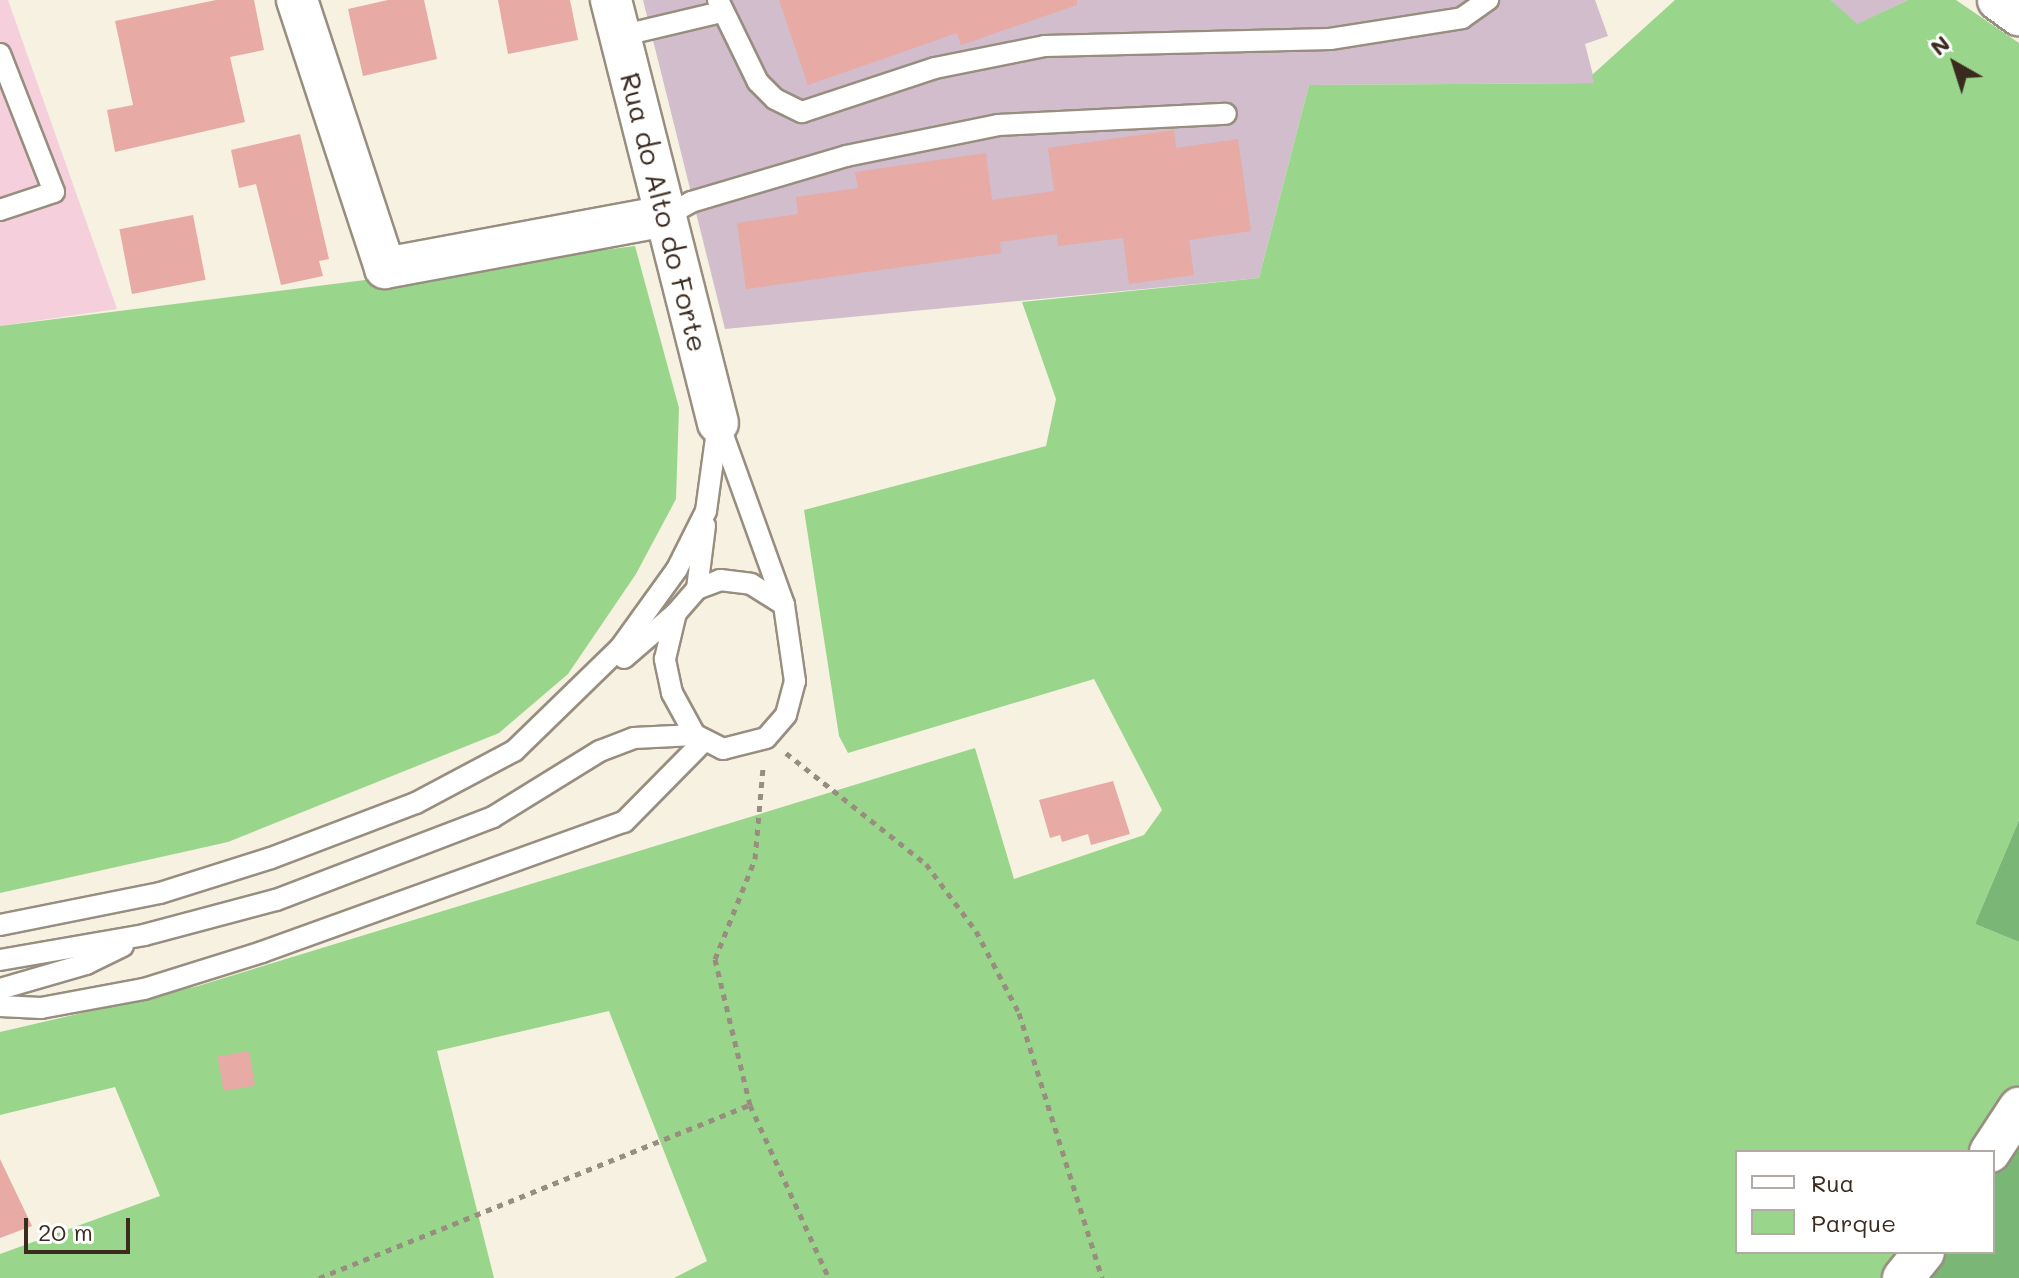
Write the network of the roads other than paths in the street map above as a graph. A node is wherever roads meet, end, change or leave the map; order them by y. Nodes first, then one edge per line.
1 (297, 0) edge
2 (1488, 0) edge
3 (1998, 0) edge
4 (719, 6) edge
5 (2019, 15) edge
6 (616, 18) edge
7 (0, 54) edge
8 (1226, 114) dead end
9 (0, 210) edge
10 (666, 216) junction
11 (718, 423) junction
12 (706, 511) junction
13 (697, 589) junction
14 (784, 605) junction
15 (676, 613) junction
16 (542, 728) junction
17 (700, 737) junction
18 (0, 925) edge
19 (144, 935) junction
20 (0, 960) edge
21 (0, 989) edge
22 (0, 1006) edge
23 (2019, 1108) edge
24 (1991, 1150) edge
25 (1922, 1254) edge
26 (1903, 1278) edge

1 - 10 street
2 - 4 lane
3 - 5 street
4 - 6 lane
6 - 10 street, Rua do Alto do Forte
7 - 9 lane
8 - 10 lane
10 - 11 street, Rua do Alto do Forte
11 - 12 lane
11 - 14 lane
12 - 13 lane
12 - 16 lane
13 - 14 lane
13 - 15 lane
14 - 17 lane
15 - 16 lane
15 - 17 lane
16 - 18 lane
17 - 19 lane
17 - 22 lane
19 - 20 lane
19 - 21 lane
23 - 24 street
25 - 26 street

